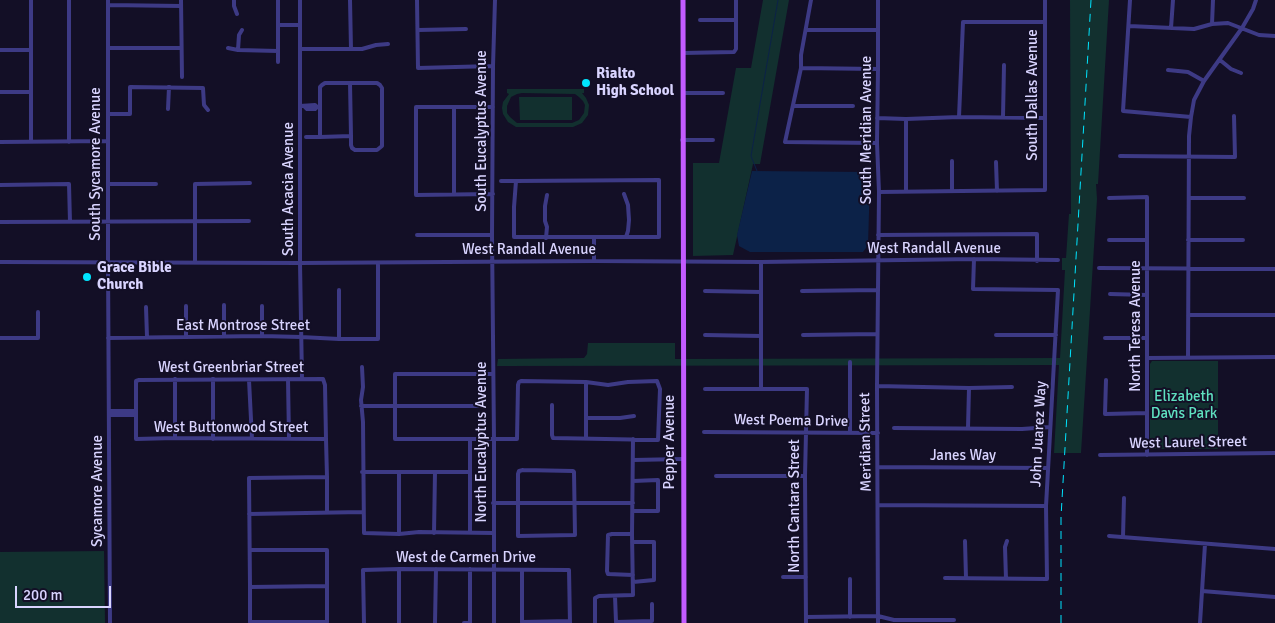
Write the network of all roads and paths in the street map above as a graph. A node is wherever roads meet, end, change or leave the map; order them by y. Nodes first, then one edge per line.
1 (31, 0) edge
2 (68, 0) edge
3 (181, 0) edge
4 (234, 0) edge
5 (278, 0) edge
6 (300, 0) edge
7 (350, 0) edge
8 (417, 0) edge
9 (494, 0) edge
10 (683, 0) edge
11 (736, 0) edge
12 (811, 0) edge
13 (878, 0) edge
14 (1045, 0) edge
15 (1130, 0) edge
16 (1173, 0) edge
17 (1213, 0) edge
18 (1256, 0) edge
19 (108, 2) edge
20 (181, 6) junction
21 (237, 14) dead end
22 (700, 20) dead end
23 (736, 20) junction
24 (1044, 22) junction
25 (1212, 24) junction
26 (278, 25) junction
27 (300, 25) junction
28 (1129, 26) junction
29 (1171, 28) junction
30 (1242, 28) junction
31 (466, 29) dead end
32 (242, 30) dead end
33 (418, 30) junction
34 (806, 30) junction
35 (878, 30) junction
36 (1275, 36) edge
37 (388, 44) dead end
38 (108, 48) junction
39 (182, 48) junction
40 (228, 48) dead end
41 (300, 49) junction
42 (350, 49) junction
43 (0, 50) edge
44 (30, 50) junction
45 (238, 50) junction
46 (278, 51) junction
47 (683, 53) junction
48 (1220, 60) junction
49 (278, 62) dead end
50 (1004, 65) dead end
51 (493, 66) junction
52 (801, 68) junction
53 (878, 69) junction
54 (1168, 70) dead end
55 (1242, 74) dead end
56 (182, 77) dead end
57 (1204, 81) junction
58 (350, 83) junction
59 (169, 87) junction
60 (0, 92) edge
61 (30, 92) junction
62 (683, 93) junction
63 (723, 93) dead end
64 (793, 106) junction
65 (852, 106) dead end
66 (303, 107) junction
67 (318, 107) junction
68 (454, 107) junction
69 (493, 107) junction
70 (168, 109) dead end
71 (208, 110) dead end
72 (108, 114) junction
73 (1234, 116) dead end
74 (959, 117) junction
75 (1003, 117) junction
76 (1191, 117) junction
77 (877, 118) junction
78 (1045, 118) junction
79 (906, 119) junction
80 (351, 136) junction
81 (306, 137) dead end
82 (320, 137) junction
83 (682, 140) junction
84 (714, 140) dead end
85 (108, 141) junction
86 (0, 142) edge
87 (31, 142) junction
88 (69, 142) junction
89 (876, 143) junction
90 (1120, 156) dead end
91 (1189, 156) junction
92 (952, 161) dead end
93 (996, 162) dead end
94 (501, 181) dead end
95 (516, 181) junction
96 (108, 184) junction
97 (156, 184) dead end
98 (250, 184) dead end
99 (0, 185) edge
100 (952, 191) junction
101 (996, 191) junction
102 (879, 192) junction
103 (906, 192) junction
104 (454, 194) junction
105 (493, 194) junction
106 (624, 194) dead end
107 (547, 195) dead end
108 (1109, 198) dead end
109 (1189, 198) junction
110 (1244, 198) dead end
111 (195, 220) junction
112 (249, 221) dead end
113 (0, 222) edge
114 (70, 222) junction
115 (108, 222) junction
116 (492, 235) junction
117 (878, 235) junction
118 (417, 236) dead end
119 (626, 237) junction
120 (546, 238) junction
121 (594, 238) junction
122 (1110, 240) dead end
123 (1147, 240) junction
124 (1188, 240) junction
125 (1243, 240) dead end
126 (878, 260) junction
127 (974, 260) junction
128 (1037, 260) junction
129 (1058, 260) dead end
130 (594, 261) junction
131 (0, 262) edge
132 (108, 262) junction
133 (195, 262) junction
134 (493, 262) junction
135 (683, 262) junction
136 (761, 262) junction
137 (300, 263) junction
138 (378, 263) junction
139 (1099, 268) dead end
140 (1147, 268) junction
141 (1188, 268) junction
142 (1275, 269) edge
143 (339, 290) dead end
144 (802, 290) dead end
145 (878, 290) junction
146 (705, 291) dead end
147 (761, 292) junction
148 (1110, 294) dead end
149 (1147, 295) junction
150 (186, 306) dead end
151 (224, 306) dead end
152 (262, 306) dead end
153 (146, 307) dead end
154 (38, 312) dead end
155 (1188, 315) junction
156 (1275, 315) edge
157 (877, 334) junction
158 (705, 335) dead end
159 (803, 335) dead end
160 (996, 335) dead end
161 (1056, 335) junction
162 (186, 336) junction
163 (224, 336) junction
164 (262, 336) junction
165 (761, 336) junction
166 (147, 337) junction
167 (301, 337) junction
168 (0, 338) edge
169 (108, 338) junction
170 (1105, 338) dead end
171 (1147, 338) junction
172 (339, 340) junction
173 (1275, 357) edge
174 (1147, 358) junction
175 (1188, 358) junction
176 (108, 359) joint
177 (850, 362) dead end
178 (362, 368) dead end
179 (493, 374) junction
180 (175, 379) junction
181 (288, 379) junction
182 (302, 379) junction
183 (213, 380) junction
184 (250, 380) junction
185 (1106, 380) dead end
186 (586, 382) junction
187 (877, 386) junction
188 (1012, 387) dead end
189 (969, 388) junction
190 (705, 389) dead end
191 (761, 389) junction
192 (552, 405) dead end
193 (361, 406) junction
194 (395, 406) junction
195 (479, 406) dead end
196 (109, 413) junction
197 (136, 413) junction
198 (1147, 413) junction
199 (634, 416) dead end
200 (586, 418) junction
201 (1050, 427) junction
202 (894, 428) dead end
203 (968, 428) junction
204 (704, 432) dead end
205 (807, 433) junction
206 (850, 433) junction
207 (878, 433) junction
208 (175, 438) junction
209 (213, 439) junction
210 (252, 439) junction
211 (290, 439) junction
212 (326, 439) junction
213 (470, 439) junction
214 (586, 439) junction
215 (633, 439) junction
216 (494, 440) junction
217 (1275, 453) edge
218 (1100, 455) dead end
219 (1147, 455) junction
220 (683, 459) junction
221 (633, 460) junction
222 (878, 467) junction
223 (1048, 468) junction
224 (362, 472) junction
225 (398, 472) junction
226 (434, 472) junction
227 (470, 472) junction
228 (716, 476) dead end
229 (805, 476) junction
230 (327, 477) junction
231 (633, 481) junction
232 (1124, 498) dead end
233 (493, 503) junction
234 (518, 503) junction
235 (574, 503) junction
236 (633, 503) junction
237 (878, 505) junction
238 (1046, 506) junction
239 (633, 511) junction
240 (363, 512) junction
241 (327, 513) junction
242 (250, 514) junction
243 (434, 533) junction
244 (470, 533) junction
245 (399, 534) junction
246 (494, 534) junction
247 (632, 534) junction
248 (1108, 536) dead end
249 (1123, 537) junction
250 (965, 541) dead end
251 (1007, 541) dead end
252 (632, 542) junction
253 (1205, 544) junction
254 (1275, 549) edge
255 (250, 550) junction
256 (399, 569) junction
257 (436, 569) junction
258 (470, 569) junction
259 (494, 570) junction
260 (522, 570) junction
261 (632, 575) junction
262 (783, 577) dead end
263 (806, 577) junction
264 (945, 578) dead end
265 (966, 578) junction
266 (850, 579) dead end
267 (1006, 579) junction
268 (633, 582) junction
269 (327, 586) junction
270 (250, 587) junction
271 (1202, 591) junction
272 (615, 596) junction
273 (1275, 597) edge
274 (652, 604) dead end
275 (878, 616) junction
276 (806, 617) junction
277 (850, 617) junction
278 (954, 620) dead end
279 (250, 622) edge
280 (327, 622) edge
281 (570, 622) edge
282 (110, 623) edge
283 (300, 623) edge
284 (364, 623) edge
285 (399, 623) edge
286 (435, 623) edge
287 (464, 623) edge
288 (470, 623) edge
289 (494, 623) edge
290 (595, 623) edge
291 (684, 623) edge
292 (806, 623) edge
293 (878, 623) edge
294 (1200, 623) edge

1 - 44 street
2 - 88 street
3 - 20 street
4 - 21 street
5 - 26 street
6 - 27 street, South Acacia Avenue
7 - 42 street
8 - 33 street
9 - 51 street, South Eucalyptus Avenue
10 - 47 main road, Pepper Avenue
11 - 23 street
12 - 34 street
13 - 35 street, South Meridian Avenue
14 - 24 street, South Dallas Avenue
15 - 28 street
16 - 29 street
17 - 25 street
18 - 30 street
19 - 20 street
19 - 38 street, South Sycamore Avenue
20 - 39 street
22 - 23 street
23 - 47 street
24 - 74 street
24 - 78 street, South Dallas Avenue
25 - 29 street
25 - 30 street
26 - 27 street
26 - 46 street
27 - 41 street, South Acacia Avenue
28 - 29 street
28 - 76 street
30 - 36 street
30 - 48 street
31 - 33 street
32 - 45 street
33 - 51 street
34 - 35 street
34 - 52 street
35 - 53 street, South Meridian Avenue
37 - 42 street
38 - 39 street
38 - 72 street, South Sycamore Avenue
39 - 56 street
40 - 45 street
41 - 42 street
41 - 66 street, South Acacia Avenue
43 - 44 street
44 - 61 street
45 - 46 street
46 - 49 street
47 - 62 main road, Pepper Avenue
48 - 55 street
48 - 57 street
50 - 75 street
51 - 69 street, South Eucalyptus Avenue
52 - 53 street
52 - 64 street
53 - 77 street, South Meridian Avenue
54 - 57 street
57 - 76 street
58 - 67 street
58 - 80 street
58 - 80 street
59 - 70 street
59 - 71 street
59 - 72 street
60 - 61 street
61 - 87 street
62 - 63 street
62 - 83 main road, Pepper Avenue
64 - 65 street
64 - 89 street
66 - 67 street
66 - 137 street, South Acacia Avenue
67 - 82 street
68 - 69 street
68 - 104 street
68 - 104 street
69 - 105 street, South Eucalyptus Avenue
72 - 85 street, South Sycamore Avenue
73 - 91 street
74 - 75 street
74 - 79 street
75 - 78 street
76 - 91 street
77 - 79 street
77 - 89 street, South Meridian Avenue
78 - 101 street, South Dallas Avenue
79 - 103 street
80 - 82 street
81 - 82 street
83 - 84 street
83 - 135 main road, Pepper Avenue
85 - 88 street
85 - 96 street, South Sycamore Avenue
86 - 87 street
87 - 88 street
89 - 102 street, South Meridian Avenue
90 - 91 street
91 - 109 street
92 - 100 street
93 - 101 street
94 - 95 street
95 - 119 street
95 - 120 street
96 - 97 street
96 - 115 street, South Sycamore Avenue
98 - 111 street
99 - 114 street
100 - 101 street
100 - 103 street
102 - 103 street
102 - 117 street, South Meridian Avenue
104 - 105 street
105 - 116 street, South Eucalyptus Avenue
106 - 119 street
107 - 120 street
108 - 123 street, North Teresa Avenue
109 - 110 street
109 - 124 street
111 - 112 street
111 - 115 street
111 - 133 street
113 - 114 street
114 - 115 street
115 - 132 street, South Sycamore Avenue
116 - 118 street
116 - 134 street, South Eucalyptus Avenue
117 - 126 street, South Meridian Avenue
117 - 128 street
119 - 121 street
120 - 121 street
121 - 130 street
122 - 123 street
123 - 140 street, North Teresa Avenue
124 - 125 street
124 - 141 street
126 - 127 street, West Randall Avenue
126 - 136 street, West Randall Avenue
126 - 145 street, Meridian Street
127 - 128 street, West Randall Avenue
127 - 161 street, John Juarez Way
128 - 129 street, West Randall Avenue
130 - 134 street, West Randall Avenue
130 - 135 street, West Randall Avenue
131 - 132 street, West Randall Avenue
132 - 133 street, West Randall Avenue
132 - 169 street, South Sycamore Avenue
133 - 137 street, West Randall Avenue
134 - 138 street, West Randall Avenue
134 - 179 street, North Eucalyptus Avenue
135 - 136 street, West Randall Avenue
135 - 220 main road, Pepper Avenue
136 - 147 street
137 - 138 street, West Randall Avenue
137 - 167 street, South Acacia Avenue
138 - 172 street, East Montrose Street
139 - 140 street
140 - 141 street
140 - 149 street, North Teresa Avenue
141 - 142 street
141 - 155 street
143 - 172 street
144 - 145 street
145 - 157 street, Meridian Street
146 - 147 street
147 - 165 street
148 - 149 street
149 - 171 street, North Teresa Avenue
150 - 162 street
151 - 163 street
152 - 164 street
153 - 166 street
154 - 168 street
155 - 156 street
155 - 175 street
157 - 159 street
157 - 187 street, Meridian Street
158 - 165 street
160 - 161 street
161 - 201 street, John Juarez Way
162 - 163 street, East Montrose Street
162 - 166 street, East Montrose Street
163 - 164 street, East Montrose Street
164 - 167 street, East Montrose Street
165 - 191 street
166 - 169 street, East Montrose Street
167 - 172 street, East Montrose Street
167 - 182 street, South Acacia Avenue
169 - 176 street, South Sycamore Avenue
170 - 171 street
171 - 174 street, North Teresa Avenue
173 - 175 street
174 - 175 street
174 - 198 street, North Teresa Avenue
176 - 196 street, Sycamore Avenue
177 - 206 street
178 - 193 street
179 - 194 street
179 - 216 street, North Eucalyptus Avenue
180 - 183 street, West Greenbriar Street
180 - 197 street, West Greenbriar Street
180 - 208 street
181 - 182 street, West Greenbriar Street
181 - 184 street, West Greenbriar Street
181 - 211 street
182 - 212 street, West Greenbriar Street
183 - 184 street, West Greenbriar Street
183 - 209 street
184 - 210 street
185 - 198 street
186 - 200 street
186 - 215 street
186 - 216 street
187 - 189 street
187 - 207 street, Meridian Street
188 - 189 street
189 - 203 street
190 - 191 street
191 - 205 street, North Cantara Street
192 - 214 street
193 - 194 street
193 - 224 street
194 - 195 street
194 - 213 street
196 - 197 street
196 - 282 street, Sycamore Avenue
197 - 208 street, West Buttonwood Street
198 - 219 street, North Teresa Avenue
199 - 200 street
200 - 214 street
201 - 203 street
201 - 223 street, John Juarez Way
202 - 203 street
204 - 205 street, West Poema Drive
205 - 206 street, West Poema Drive
205 - 229 street, North Cantara Street
206 - 207 street, West Poema Drive
207 - 222 street, Meridian Street
208 - 209 street, West Buttonwood Street
209 - 210 street, West Buttonwood Street
210 - 211 street, West Buttonwood Street
211 - 212 street, West Buttonwood Street
212 - 230 street
213 - 216 street
213 - 227 street
214 - 215 street
215 - 221 street
216 - 233 street, North Eucalyptus Avenue
217 - 219 street, West Laurel Street
218 - 219 street, West Laurel Street
220 - 221 street
220 - 291 main road, Pepper Avenue
221 - 231 street
222 - 223 street, Janes Way
222 - 237 street, Meridian Street
223 - 238 street, John Juarez Way
224 - 225 street
224 - 240 street
225 - 226 street
225 - 245 street
226 - 227 street
226 - 243 street
227 - 244 street
228 - 229 street
229 - 263 street, North Cantara Street
230 - 241 street
230 - 242 street
231 - 236 street
231 - 239 street
232 - 249 street
233 - 234 street
233 - 246 street, North Eucalyptus Avenue
234 - 235 street
234 - 235 street
234 - 235 street
235 - 236 street
236 - 239 street
237 - 238 street
237 - 275 street, Meridian Street
238 - 267 street, John Juarez Way
239 - 247 street
240 - 241 street
240 - 245 street
241 - 242 street
242 - 255 street
243 - 244 street
243 - 245 street
244 - 246 street
246 - 259 street, North Eucalyptus Avenue
247 - 252 street
247 - 261 street
248 - 249 street
249 - 253 street
250 - 265 street
251 - 267 street
252 - 261 street
252 - 268 street
253 - 254 street
253 - 271 street
255 - 269 street
255 - 270 street
256 - 257 street, West de Carmen Drive
256 - 284 street, West de Carmen Drive
256 - 285 street
257 - 258 street, West de Carmen Drive
257 - 286 street
258 - 259 street, West de Carmen Drive
258 - 288 street
259 - 260 street, West de Carmen Drive
259 - 289 street, North Eucalyptus Avenue
260 - 281 street, West de Carmen Drive
260 - 281 street
261 - 268 street
262 - 263 street
263 - 276 street, North Cantara Street
264 - 265 street
265 - 267 street
266 - 277 street
268 - 272 street
269 - 270 street
269 - 280 street
270 - 279 street
271 - 273 street
271 - 294 street
272 - 274 street
272 - 290 street
275 - 277 street
275 - 278 street
275 - 293 street, Meridian Street
276 - 277 street
276 - 292 street, North Cantara Street
279 - 283 street
280 - 283 street
287 - 288 street

